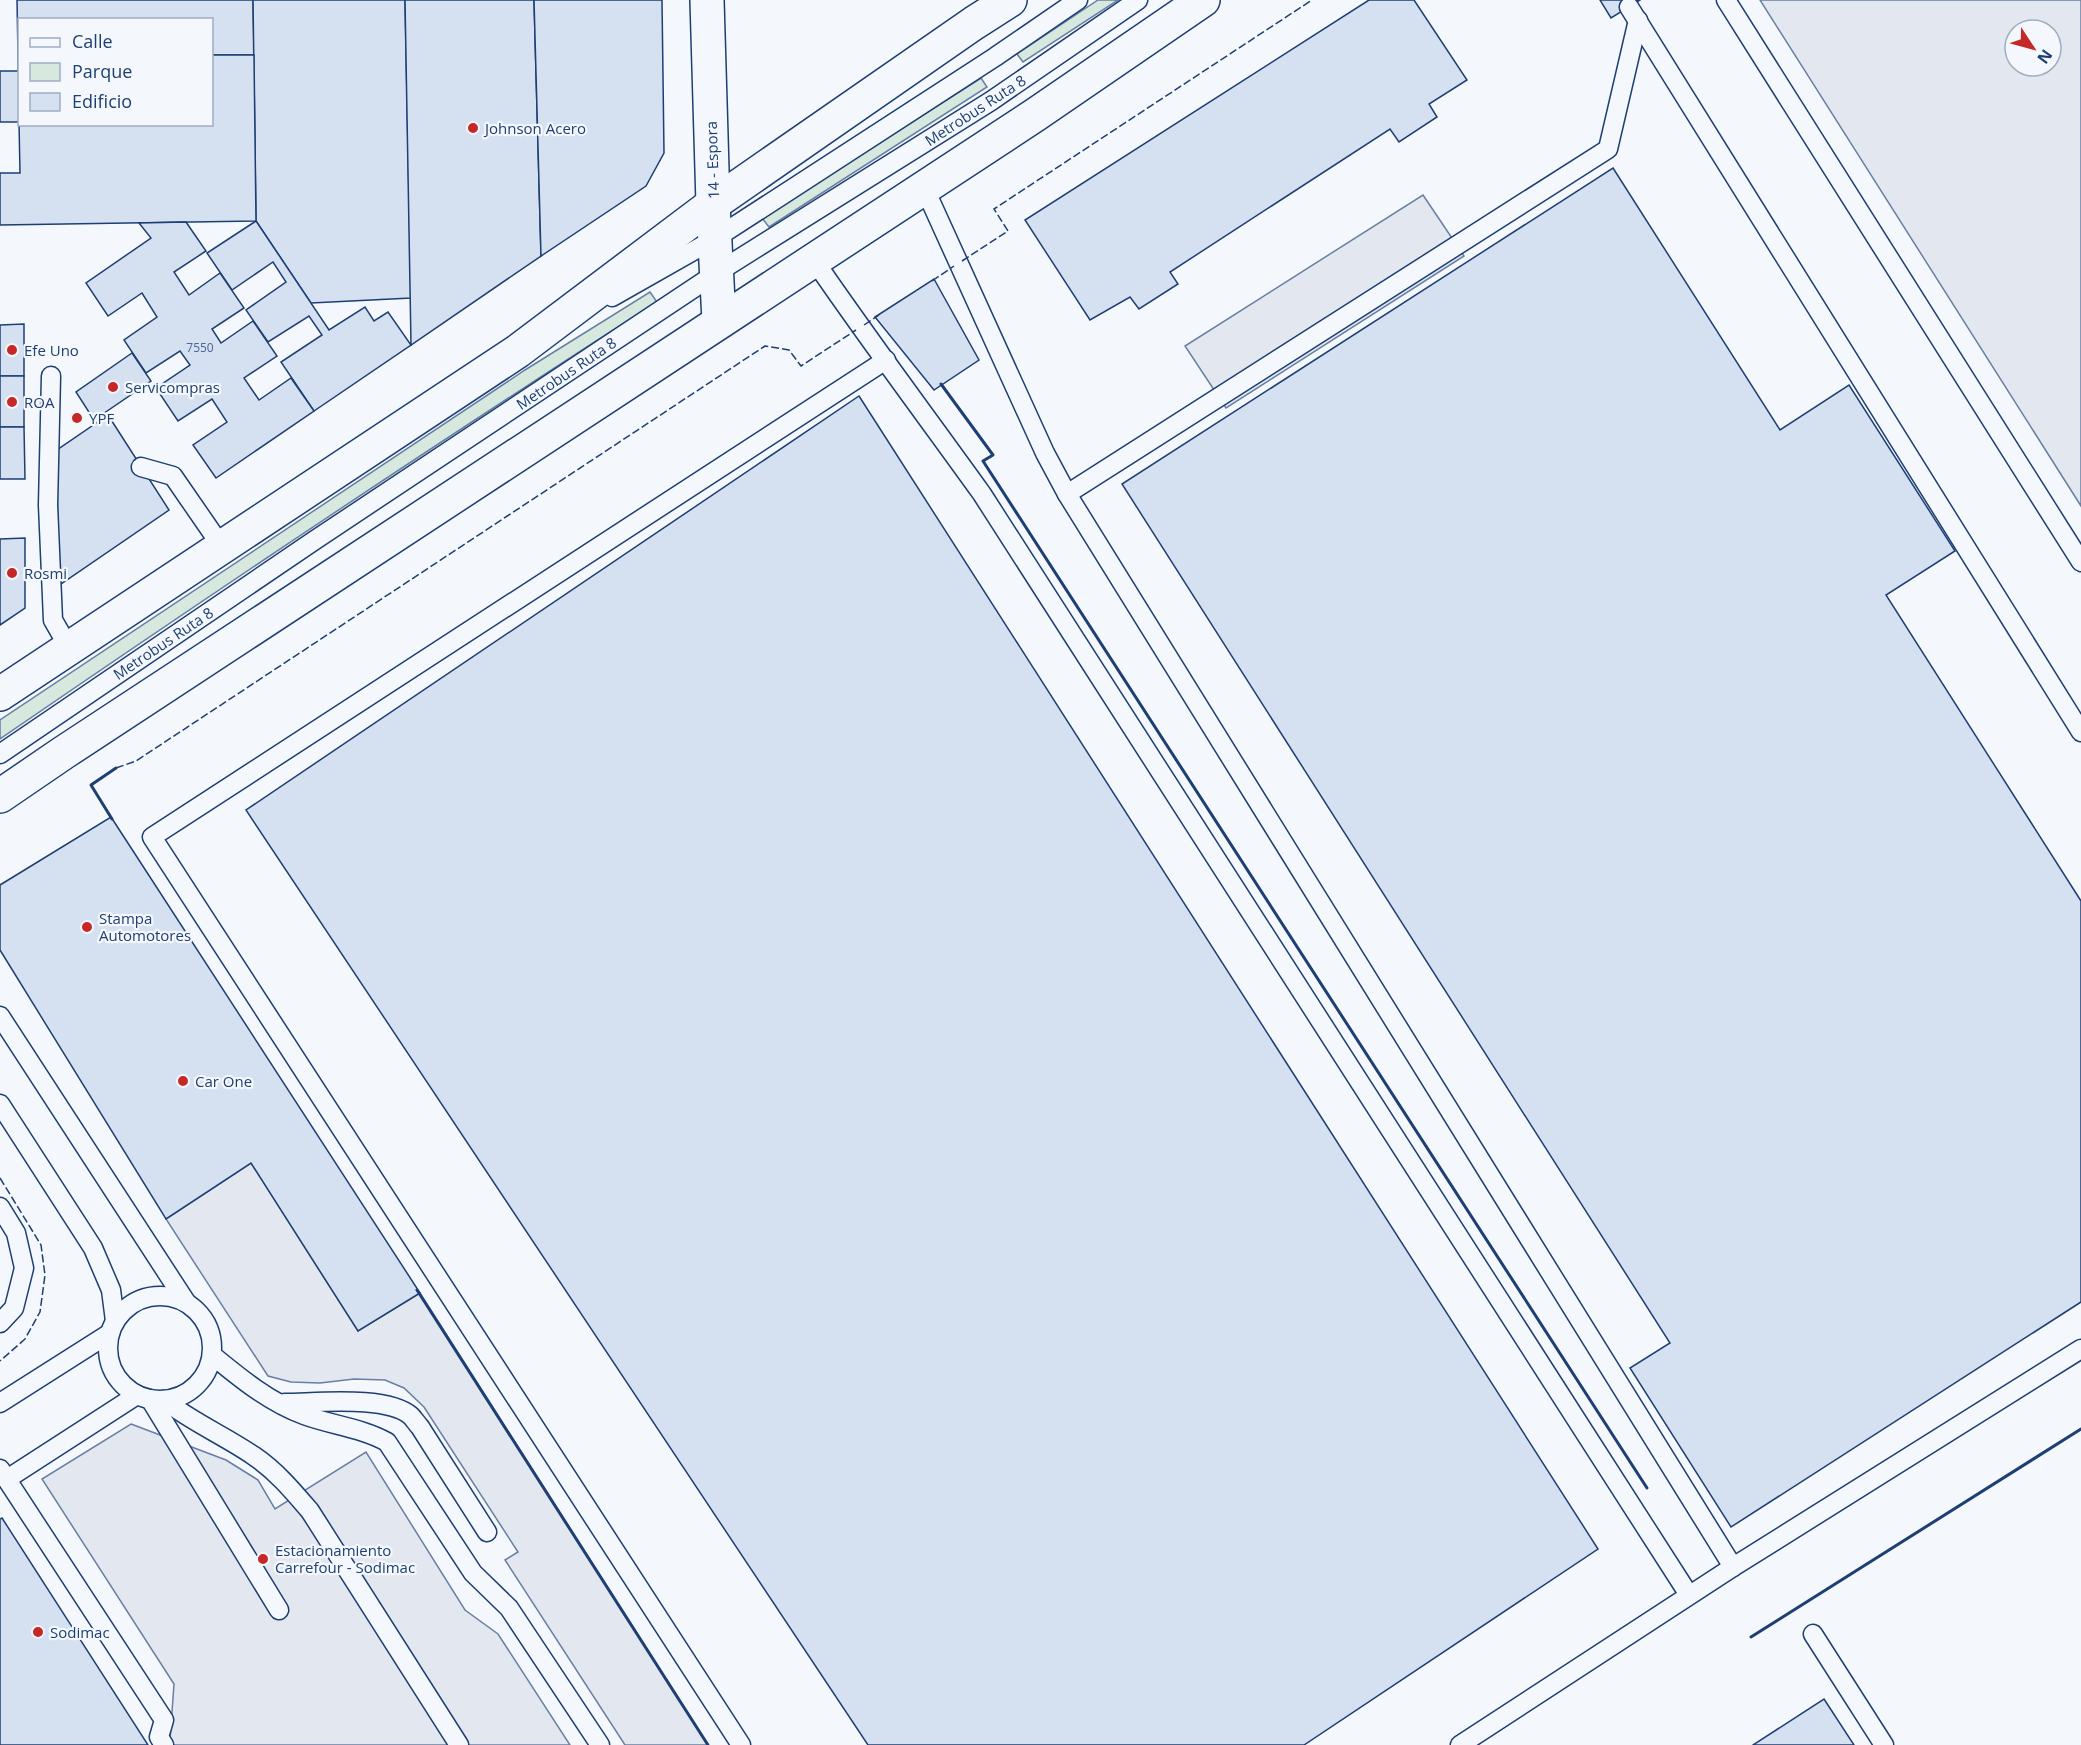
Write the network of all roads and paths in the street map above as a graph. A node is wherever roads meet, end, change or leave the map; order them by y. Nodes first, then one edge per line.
1 (707, 0) edge
2 (1010, 0) edge
3 (1078, 0) edge
4 (1138, 0) edge
5 (1203, 0) edge
6 (1726, 0) edge
7 (924, 187) junction
8 (713, 204) junction
9 (716, 238) junction
10 (814, 260) junction
11 (718, 272) junction
12 (720, 321) junction
13 (518, 351) junction
14 (886, 360) junction
15 (51, 376) dead end
16 (141, 467) dead end
17 (1068, 494) junction
18 (222, 547) junction
19 (2081, 562) edge
20 (69, 648) junction
21 (0, 694) edge
22 (2081, 732) edge
23 (0, 754) edge
24 (0, 796) edge
25 (0, 1016) edge
26 (0, 1104) edge
27 (0, 1207) edge
28 (186, 1302) junction
29 (0, 1323) edge
30 (113, 1327) junction
31 (2081, 1349) edge
32 (212, 1355) junction
33 (150, 1398) junction
34 (0, 1403) edge
35 (278, 1403) junction
36 (3, 1474) edge
37 (487, 1532) dead end
38 (1733, 1567) junction
39 (1689, 1595) junction
40 (279, 1610) dead end
41 (1813, 1634) dead end
42 (164, 1745) edge
43 (459, 1745) edge
44 (600, 1745) edge
45 (741, 1745) edge
46 (1460, 1745) edge
47 (1884, 1745) edge

1 - 8 main road, 14 - Espora
2 - 8 main road
3 - 9 lane
4 - 11 lane, Metrobus Ruta 8
5 - 7 main road
6 - 19 lane
7 - 10 main road
7 - 17 lane
8 - 9 main road, 14 - Espora
8 - 13 main road
9 - 11 main road, 14 - Espora
9 - 13 lane
10 - 12 main road
10 - 14 lane
11 - 12 main road, 14 - Espora
11 - 23 lane, Metrobus Ruta 8
12 - 24 main road
13 - 18 main road
14 - 39 lane
14 - 45 lane
15 - 20 lane
16 - 18 lane
17 - 22 lane
17 - 38 lane
18 - 20 main road
20 - 21 main road
25 - 28 lane
26 - 30 lane
27 - 29 lane
28 - 30 lane
28 - 32 lane
30 - 33 lane
30 - 34 lane
31 - 38 lane
32 - 33 lane
32 - 35 lane
33 - 36 lane
33 - 40 lane
33 - 43 lane
35 - 37 lane
35 - 44 lane
36 - 42 lane
38 - 39 lane
39 - 46 lane
41 - 47 lane

